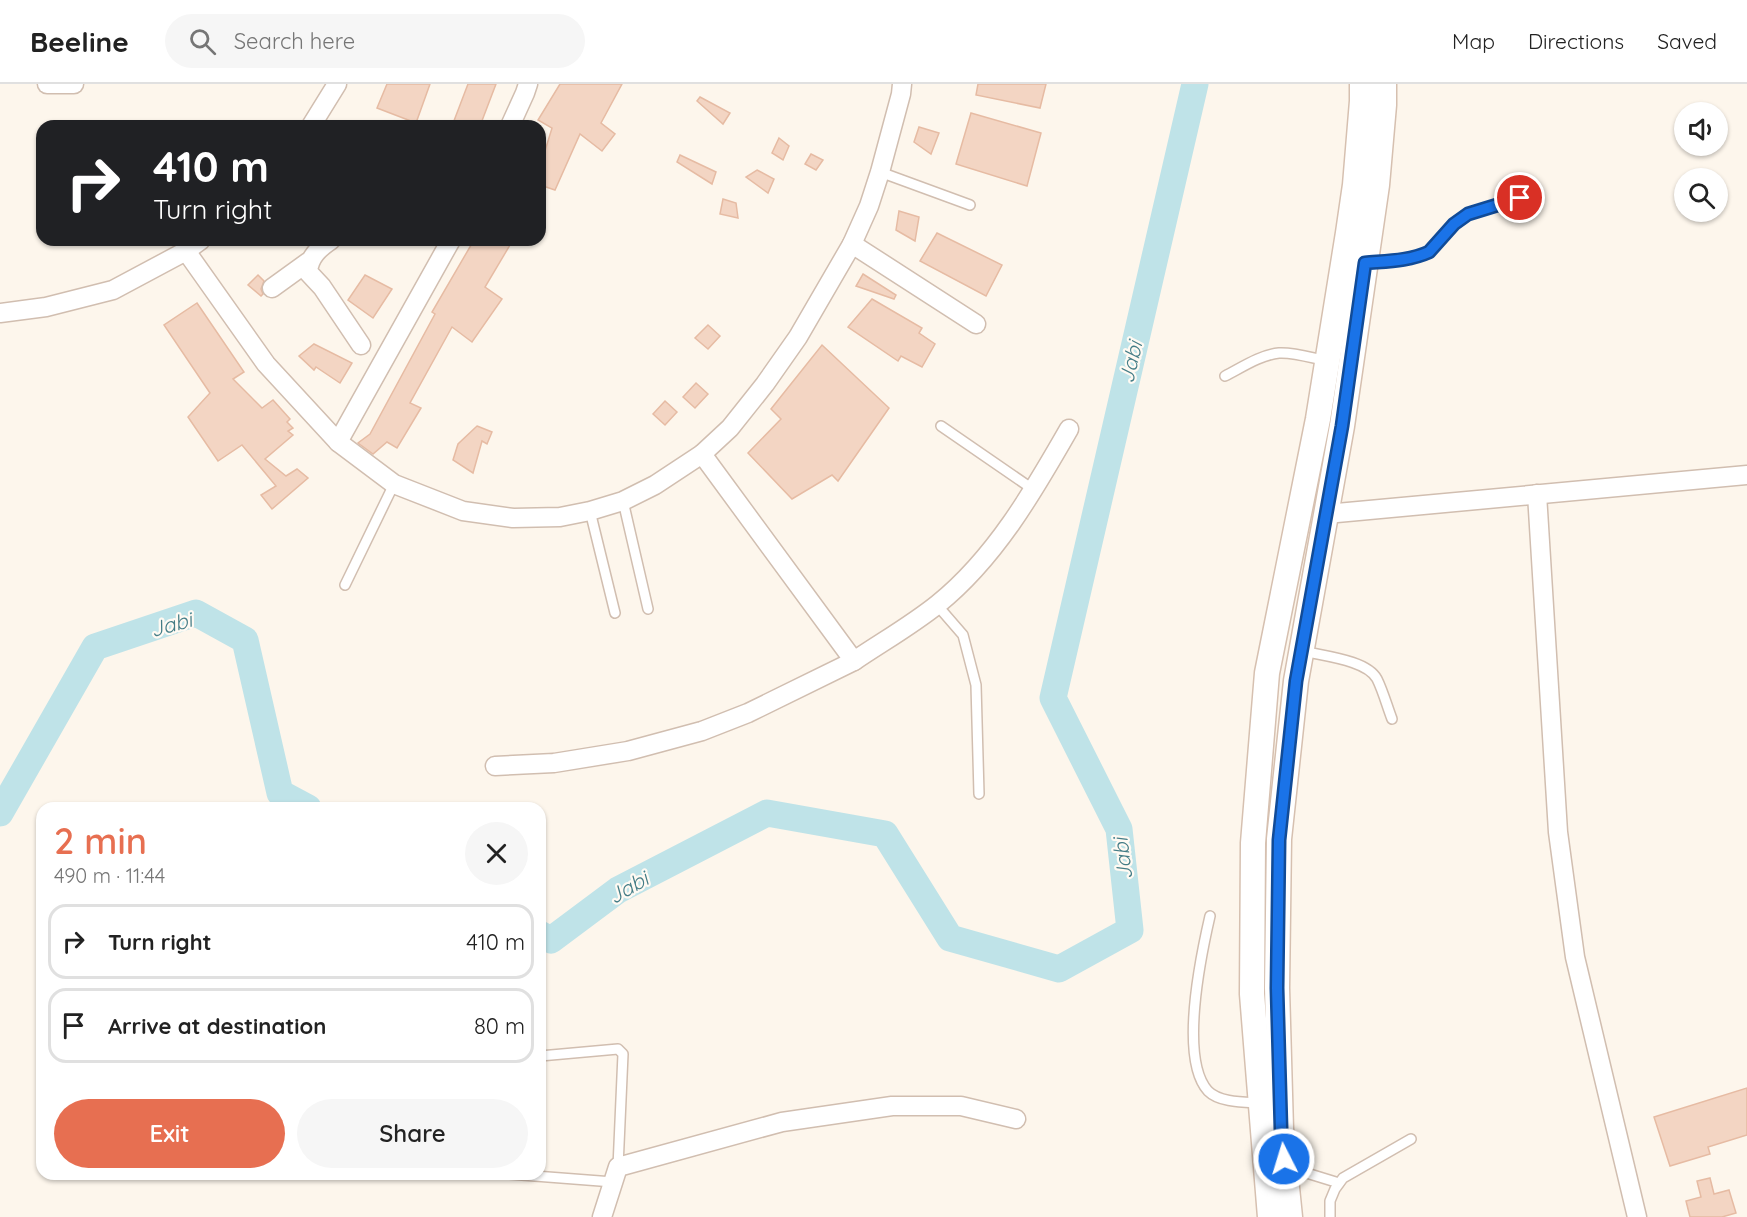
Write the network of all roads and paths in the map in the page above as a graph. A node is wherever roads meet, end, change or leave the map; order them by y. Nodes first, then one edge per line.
1 (46, 84) edge
2 (74, 84) edge
3 (337, 84) edge
4 (528, 84) edge
5 (902, 84) edge
6 (1362, 84) edge
7 (1384, 84) edge
8 (315, 120) edge
9 (513, 120) edge
10 (880, 172) junction
11 (1538, 192) dead end
12 (970, 205) dead end
13 (852, 244) junction
14 (193, 246) edge
15 (322, 246) edge
16 (449, 246) edge
17 (186, 251) junction
18 (308, 262) junction
19 (1365, 263) junction
20 (272, 288) dead end
21 (0, 313) edge
22 (976, 324) dead end
23 (361, 345) dead end
24 (1327, 361) junction
25 (1225, 376) dead end
26 (941, 426) dead end
27 (1069, 429) dead end
28 (338, 442) junction
29 (702, 454) junction
30 (1747, 475) edge
31 (394, 484) junction
32 (1034, 490) junction
33 (1537, 494) junction
34 (623, 501) junction
35 (590, 511) junction
36 (1326, 514) junction
37 (345, 585) dead end
38 (937, 605) junction
39 (648, 609) dead end
40 (615, 613) dead end
41 (1301, 651) junction
42 (854, 661) junction
43 (1392, 719) dead end
44 (495, 766) dead end
45 (979, 794) dead end
46 (1210, 916) dead end
47 (546, 1055) edge
48 (1261, 1103) junction
49 (1016, 1119) dead end
50 (1411, 1139) dead end
51 (1278, 1162) junction
52 (546, 1174) edge
53 (616, 1174) junction
54 (1339, 1182) junction
55 (602, 1217) edge
56 (1270, 1217) edge
57 (1290, 1217) edge
58 (1330, 1217) edge
59 (1637, 1217) edge

1 - 2 street
3 - 8 street
4 - 9 street
5 - 10 street
6 - 24 main road
7 - 19 main road
10 - 12 lane
10 - 13 street
11 - 19 lane
13 - 22 street
13 - 29 street
14 - 17 street
15 - 18 street
16 - 28 street
17 - 21 street
17 - 28 street
18 - 20 street
18 - 23 street
19 - 36 main road
24 - 25 lane
24 - 48 main road
26 - 32 lane
27 - 32 street
28 - 31 street
29 - 34 street
29 - 42 street
30 - 33 street
31 - 35 street
31 - 37 lane
32 - 38 street
33 - 36 street
33 - 59 street
34 - 35 street
34 - 39 lane
35 - 40 lane
36 - 41 main road
38 - 42 street
38 - 45 lane
41 - 43 lane
41 - 51 main road
42 - 44 street
46 - 48 lane
47 - 53 lane
48 - 51 main road
49 - 53 street
50 - 54 lane
51 - 54 lane
51 - 56 main road
51 - 57 main road
52 - 53 lane
53 - 55 street
54 - 58 lane

